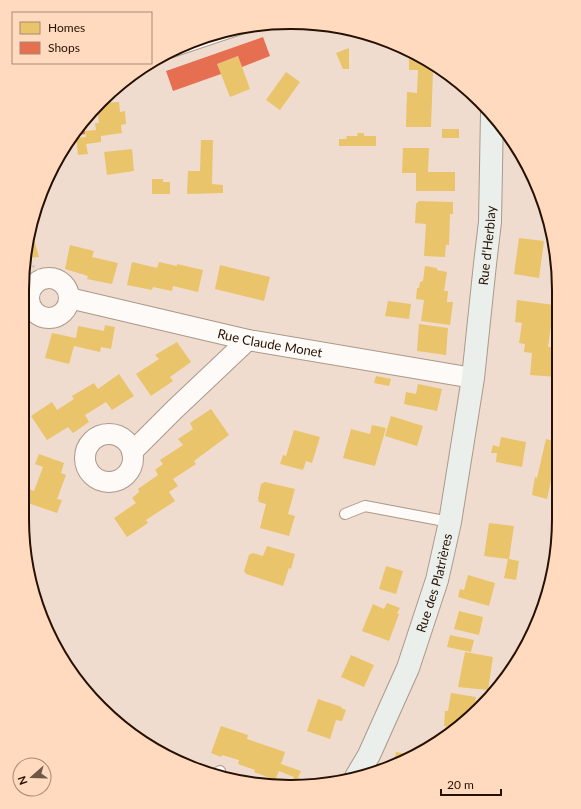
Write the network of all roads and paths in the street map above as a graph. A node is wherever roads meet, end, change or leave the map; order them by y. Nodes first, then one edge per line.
1 (492, 124) edge
2 (31, 264) edge
3 (49, 278) junction
4 (70, 298) junction
5 (248, 340) junction
6 (473, 378) junction
7 (132, 452) dead end
8 (345, 514) dead end
9 (450, 522) junction
10 (359, 771) edge

1 - 6 main road, Rue d'Herblay
2 - 3 path
3 - 4 street
3 - 4 street
4 - 5 street, Rue Claude Monet
5 - 6 street, Rue Claude Monet
5 - 7 street
6 - 9 main road, Rue des Platrières
8 - 9 lane
9 - 10 main road, Rue des Platrières

